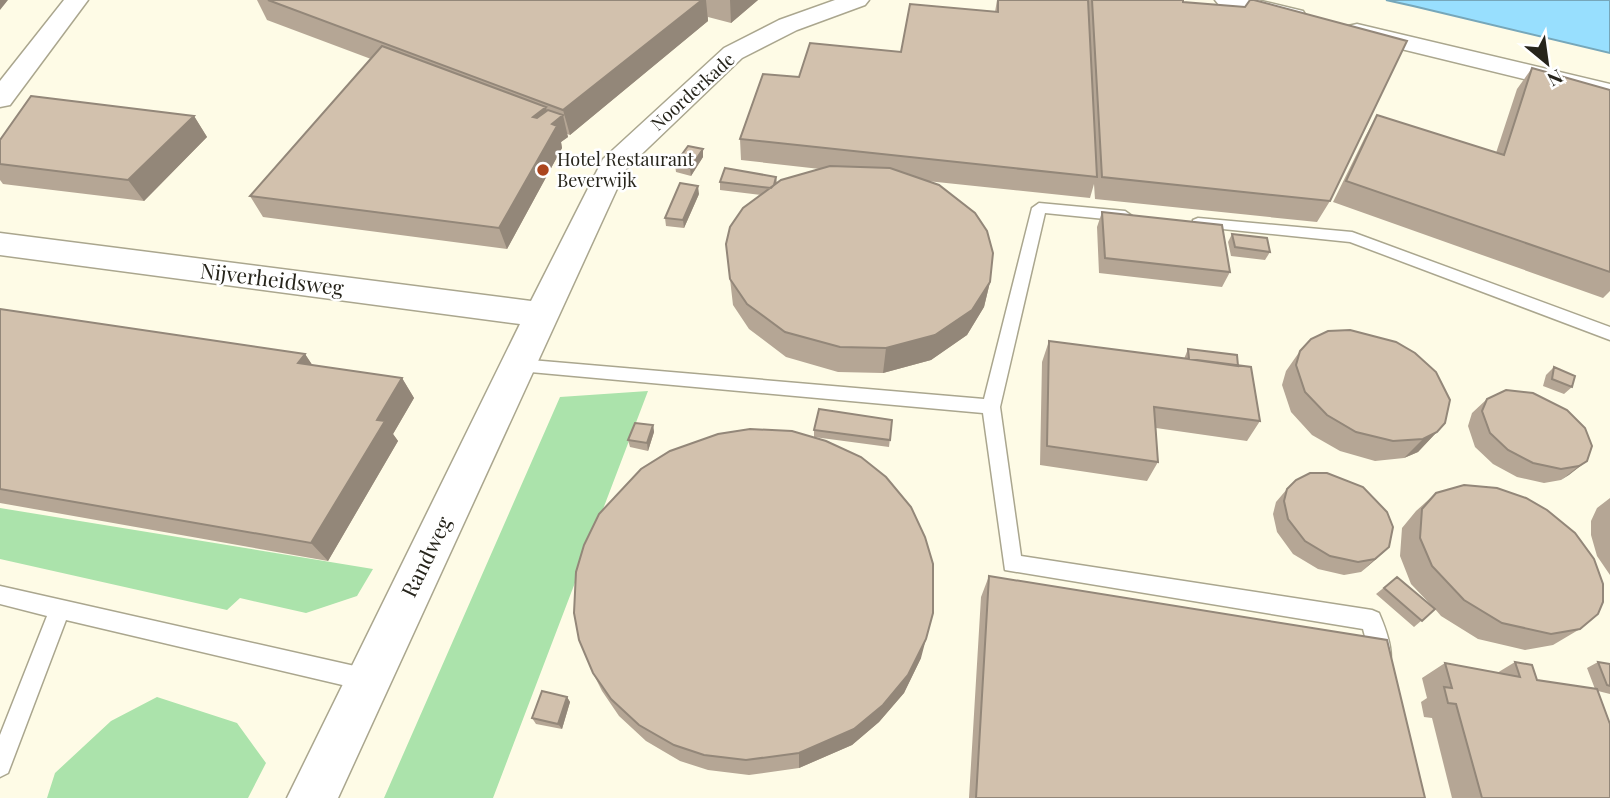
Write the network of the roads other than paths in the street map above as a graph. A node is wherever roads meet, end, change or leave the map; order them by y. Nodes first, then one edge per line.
1 (76, 0) edge
2 (857, 0) edge
3 (1227, 0) edge
4 (1610, 92) edge
5 (0, 99) edge
6 (1148, 218) edge
7 (1175, 221) edge
8 (0, 244) edge
9 (543, 315) junction
10 (1610, 334) edge
11 (519, 365) junction
12 (991, 407) junction
13 (0, 595) edge
14 (60, 609) junction
15 (368, 680) junction
16 (1387, 684) edge
17 (0, 765) edge
18 (312, 798) edge

1 - 5 street
2 - 9 street, Noorderkade
3 - 4 street
6 - 12 lane
7 - 10 lane
8 - 9 street, Nijverheidsweg
9 - 11 street, Randweg
11 - 12 lane
11 - 15 street, Randweg
12 - 16 lane
13 - 14 lane
14 - 15 lane
14 - 17 lane
15 - 18 street, Randweg

